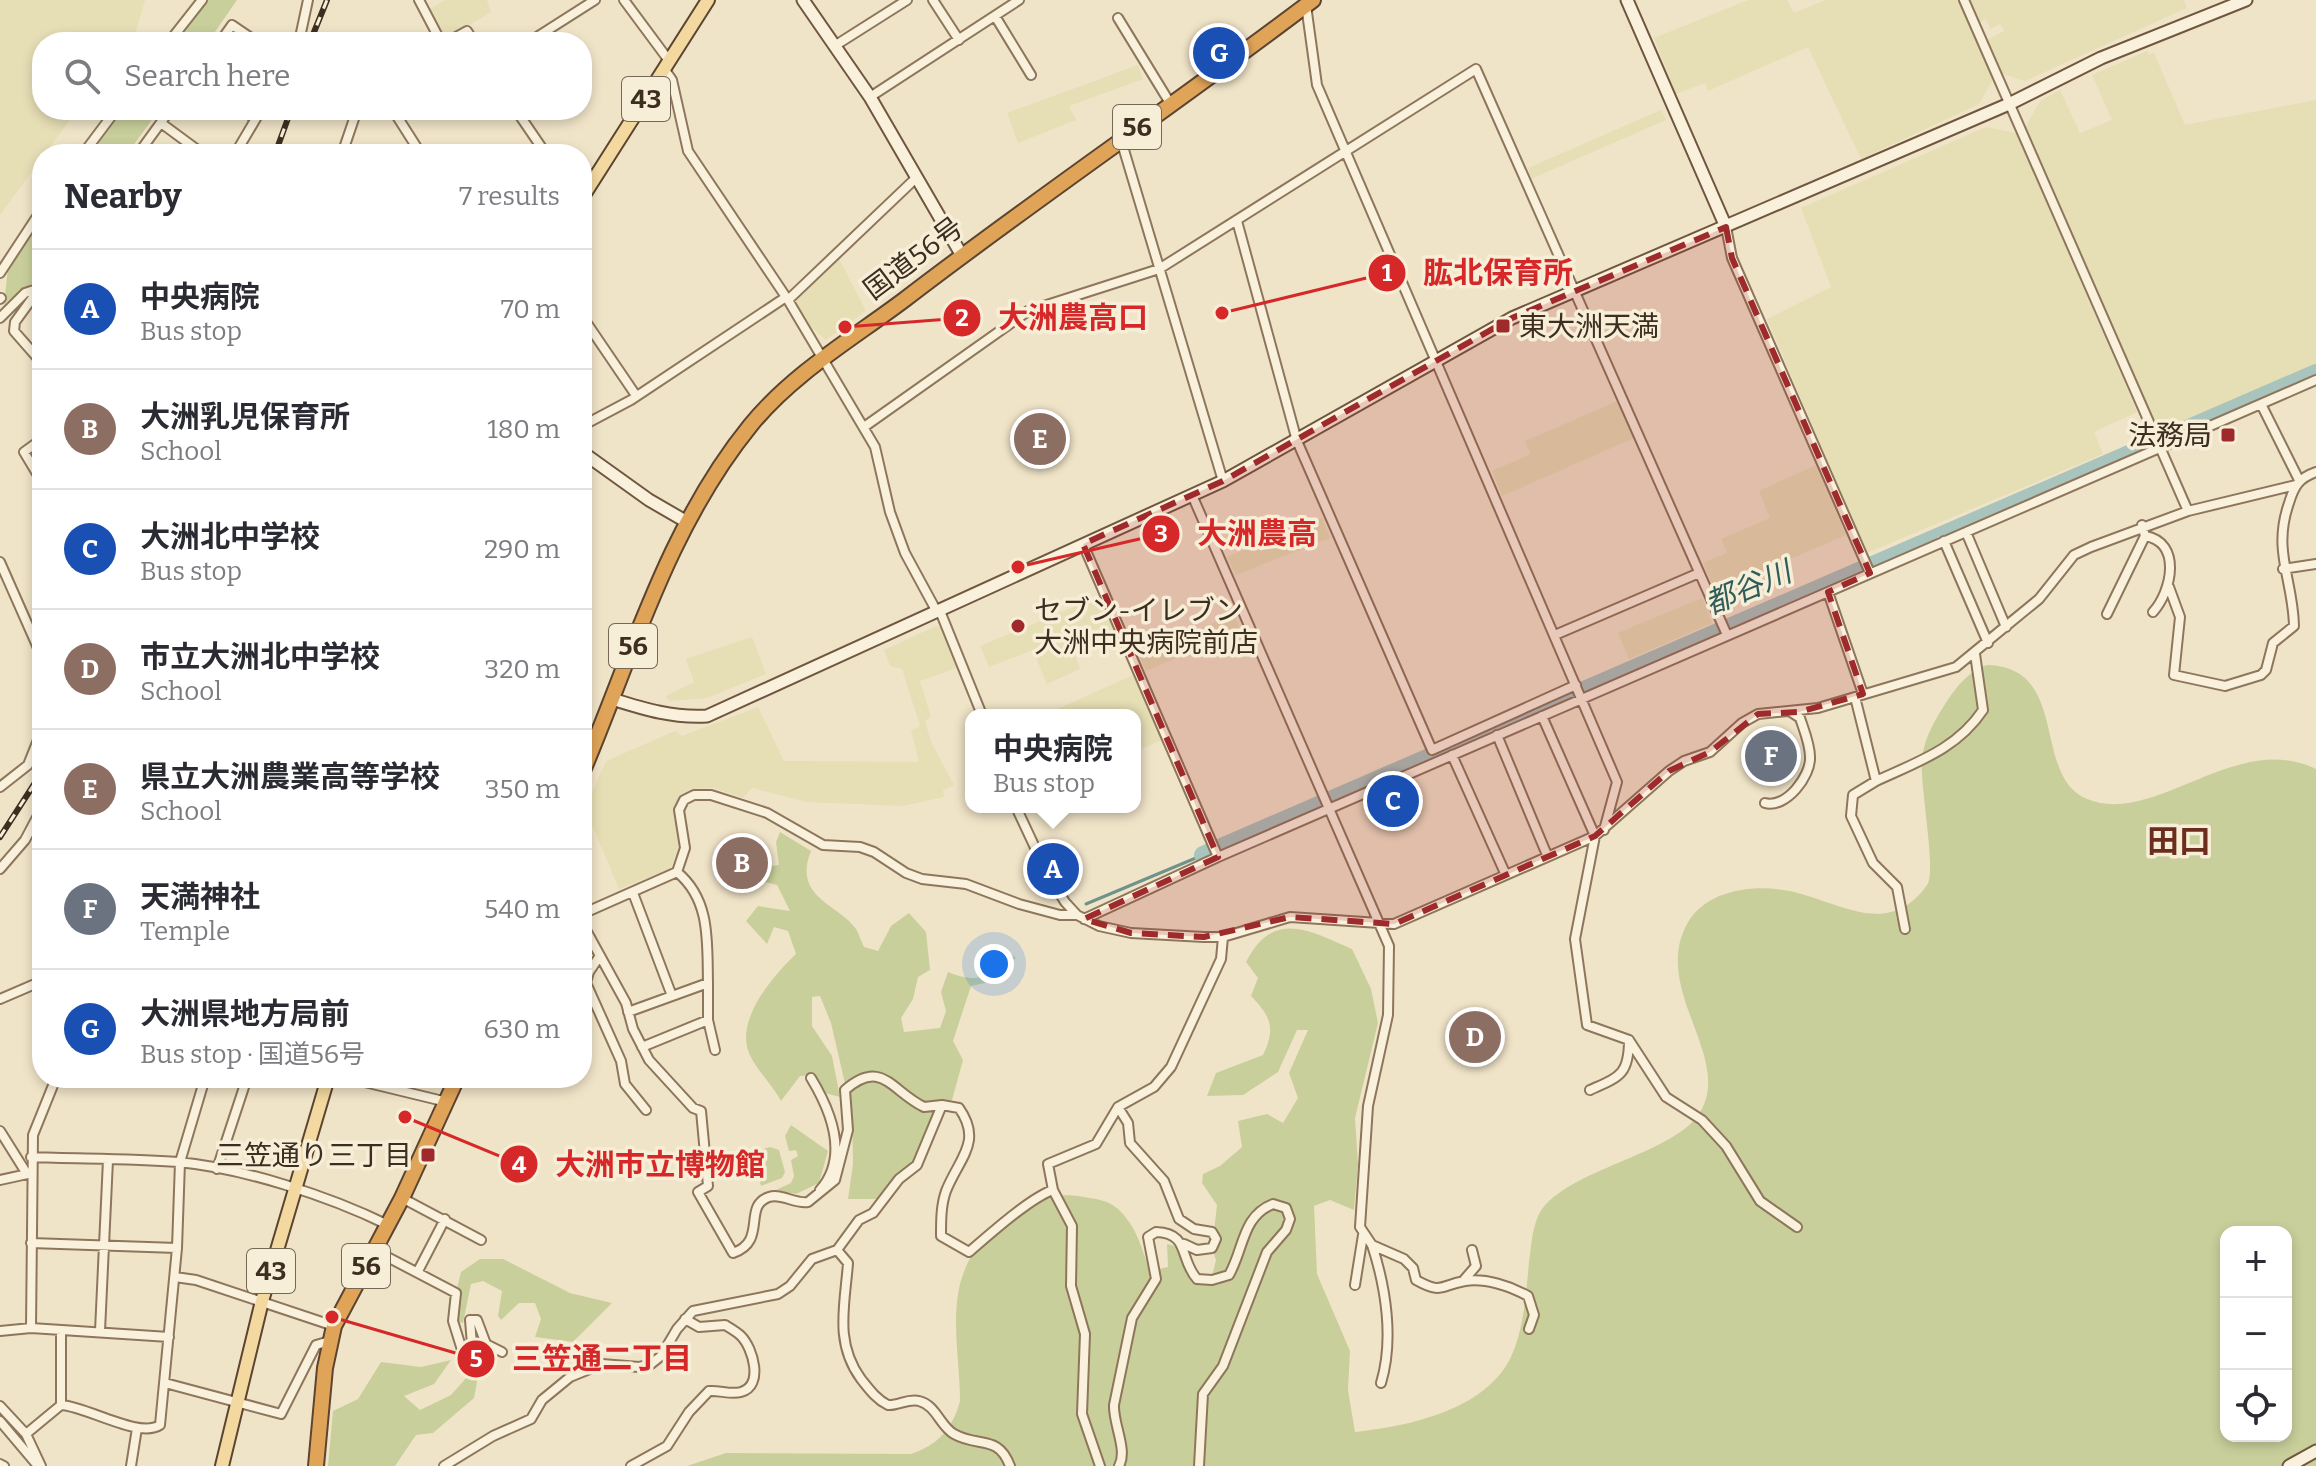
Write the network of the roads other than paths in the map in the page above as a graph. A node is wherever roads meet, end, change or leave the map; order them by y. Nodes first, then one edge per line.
1 (202, 0) edge
2 (308, 0) edge
3 (419, 0) edge
4 (595, 0) edge
5 (624, 0) edge
6 (708, 0) edge
7 (803, 0) edge
8 (907, 0) edge
9 (933, 0) edge
10 (1019, 0) edge
11 (1627, 0) edge
12 (1964, 0) edge
13 (2246, 0) edge
14 (1308, 2) edge
15 (995, 16) junction
16 (1118, 18) dead end
17 (177, 32) edge
18 (227, 32) edge
19 (242, 32) edge
20 (301, 32) edge
21 (438, 32) edge
22 (545, 32) edge
23 (959, 40) junction
24 (836, 45) junction
25 (668, 66) junction
26 (1031, 75) dead end
27 (870, 97) junction
28 (1170, 103) junction
29 (2009, 104) junction
30 (108, 120) edge
31 (163, 120) edge
32 (254, 120) edge
33 (354, 120) edge
34 (399, 120) edge
35 (523, 120) edge
36 (161, 123) junction
37 (1121, 140) junction
38 (90, 144) edge
39 (145, 144) edge
40 (189, 144) edge
41 (241, 144) edge
42 (345, 144) edge
43 (415, 144) edge
44 (539, 144) edge
45 (1345, 152) junction
46 (916, 178) junction
47 (592, 183) edge
48 (1237, 221) junction
49 (32, 224) edge
50 (1726, 227) junction
51 (961, 254) junction
52 (1159, 269) junction
53 (0, 273) edge
54 (32, 290) edge
55 (1576, 290) junction
56 (787, 298) junction
57 (32, 299) edge
58 (0, 318) edge
59 (592, 331) edge
60 (32, 352) edge
61 (822, 359) junction
62 (1434, 360) junction
63 (2316, 380) edge
64 (635, 394) junction
65 (2261, 404) junction
66 (592, 420) edge
67 (864, 427) junction
68 (1297, 441) junction
69 (2157, 444) junction
70 (32, 446) edge
71 (592, 459) edge
72 (32, 465) edge
73 (2316, 472) edge
74 (1223, 481) junction
75 (2297, 483) junction
76 (1192, 495) junction
77 (2188, 511) junction
78 (687, 522) junction
79 (2142, 525) junction
80 (1966, 532) junction
81 (2145, 536) junction
82 (1944, 541) junction
83 (1083, 544) junction
84 (0, 562) edge
85 (2316, 564) edge
86 (1868, 569) junction
87 (2283, 569) junction
88 (1699, 573) junction
89 (2169, 587) junction
90 (1828, 592) junction
91 (938, 612) junction
92 (2153, 612) dead end
93 (2107, 614) dead end
94 (2006, 627) junction
95 (1725, 631) junction
96 (32, 634) edge
97 (1555, 635) junction
98 (1988, 643) junction
99 (1975, 654) junction
100 (1579, 692) junction
101 (1859, 695) junction
102 (612, 699) junction
103 (979, 709) edge
104 (1791, 712) junction
105 (1542, 716) junction
106 (1497, 735) junction
107 (592, 745) edge
108 (32, 755) edge
109 (1435, 755) junction
110 (1452, 755) junction
111 (1876, 781) junction
112 (0, 787) edge
113 (1765, 803) dead end
114 (1327, 804) junction
115 (1019, 813) edge
116 (32, 827) edge
117 (1604, 830) junction
118 (1595, 836) junction
119 (1216, 852) junction
120 (1547, 855) junction
121 (0, 869) edge
122 (677, 872) junction
123 (1505, 873) junction
124 (633, 893) junction
125 (592, 910) edge
126 (1080, 917) junction
127 (1379, 923) junction
128 (1905, 929) dead end
129 (1223, 937) junction
130 (592, 943) edge
131 (599, 957) junction
132 (592, 968) edge
133 (708, 983) junction
134 (32, 985) edge
135 (592, 996) edge
136 (672, 996) junction
137 (0, 999) edge
138 (628, 1012) junction
139 (708, 1020) junction
140 (1629, 1040) junction
141 (642, 1047) junction
142 (715, 1050) dead end
143 (811, 1078) dead end
144 (52, 1088) edge
145 (202, 1088) edge
146 (244, 1088) edge
147 (325, 1088) edge
148 (389, 1088) edge
149 (453, 1088) edge
150 (1590, 1090) dead end
151 (447, 1102) junction
152 (942, 1105) junction
153 (1118, 1107) junction
154 (646, 1110) dead end
155 (0, 1131) edge
156 (31, 1157) junction
157 (108, 1160) junction
158 (180, 1162) junction
159 (217, 1169) junction
160 (30, 1174) junction
161 (0, 1180) edge
162 (294, 1189) junction
163 (1053, 1190) junction
164 (402, 1198) junction
165 (808, 1202) junction
166 (445, 1219) junction
167 (388, 1225) junction
168 (1797, 1227) dead end
169 (1363, 1235) junction
170 (481, 1240) dead end
171 (31, 1243) junction
172 (1184, 1244) junction
173 (1372, 1245) junction
174 (105, 1248) junction
175 (177, 1248) junction
176 (374, 1250) junction
177 (837, 1250) junction
178 (1472, 1250) dead end
179 (418, 1271) junction
180 (175, 1277) junction
181 (1463, 1281) junction
182 (1355, 1285) dead end
183 (262, 1301) junction
184 (685, 1319) junction
185 (31, 1328) junction
186 (1529, 1329) dead end
187 (61, 1330) junction
188 (0, 1331) edge
189 (100, 1331) junction
190 (332, 1334) junction
191 (169, 1337) junction
192 (502, 1352) dead end
193 (165, 1383) junction
194 (1381, 1383) dead end
195 (236, 1400) junction
196 (61, 1405) junction
197 (0, 1406) edge
198 (0, 1421) edge
199 (137, 1428) junction
200 (26, 1434) junction
201 (2316, 1451) edge
202 (40, 1466) edge
203 (131, 1466) edge
204 (222, 1466) edge
205 (316, 1466) edge
206 (444, 1466) edge
207 (631, 1466) edge
208 (1010, 1466) edge
209 (1100, 1466) edge
210 (1119, 1466) edge
211 (1199, 1466) edge
212 (2289, 1466) edge

1 - 17 street
2 - 20 street
3 - 21 street
4 - 22 street
5 - 25 street
6 - 25 main road, 43
7 - 24 street
8 - 24 street
9 - 23 street
10 - 15 street
11 - 50 street
12 - 29 street
13 - 29 street
14 - 28 highway, 国道56号 / 56
14 - 45 street
15 - 23 street
15 - 26 street
16 - 28 street
18 - 19 street
23 - 27 street
24 - 27 street
25 - 47 main road, 43
25 - 56 street
27 - 46 street
28 - 37 highway, 国道56号 / 56
29 - 50 street
29 - 69 street
30 - 38 street
31 - 36 street
32 - 41 street
33 - 42 street
34 - 43 street
35 - 44 street
36 - 39 street
36 - 40 street
37 - 51 highway, 国道56号 / 56
37 - 52 street
45 - 48 street
45 - 55 street
45 - 62 street
46 - 51 street
46 - 56 street
48 - 52 street
48 - 68 street
49 - 53 street
50 - 55 street
50 - 86 street
51 - 61 highway, 国道56号 / 56
52 - 67 street
52 - 74 street
54 - 58 street
55 - 62 street
55 - 88 street
56 - 61 street
56 - 64 street
57 - 60 street
59 - 64 street
61 - 67 street
61 - 78 highway, 国道56号 / 56
62 - 68 street
62 - 97 street
63 - 65 street
64 - 66 street
65 - 69 street
65 - 75 street
67 - 91 street
68 - 74 street
68 - 109 street
69 - 77 street
69 - 80 street
70 - 72 street
71 - 78 street
73 - 75 street
74 - 76 street
75 - 77 street
75 - 87 street
76 - 83 street
76 - 114 street
77 - 79 street
78 - 102 highway, 国道56号 / 56
79 - 81 street
79 - 94 street
80 - 82 street
80 - 94 street
81 - 89 street
81 - 93 street
82 - 86 street
82 - 98 street
83 - 91 street
83 - 119 street
84 - 96 street
85 - 87 street
86 - 90 street
87 - 89 street
88 - 95 street
88 - 97 street
89 - 92 street
90 - 95 street
90 - 101 street
91 - 102 street
91 - 103 street
94 - 98 street
95 - 100 street
97 - 100 street
98 - 99 street
99 - 101 street
99 - 111 street
100 - 105 street
100 - 109 street
100 - 117 street
101 - 104 street
101 - 111 street
102 - 107 highway, 国道56号 / 56
104 - 113 street
104 - 117 street
105 - 106 street
105 - 118 street
106 - 110 street
106 - 120 street
108 - 112 street
109 - 110 street
109 - 114 street
110 - 123 street
111 - 128 street
114 - 119 street
114 - 127 street
115 - 126 street
116 - 121 street
117 - 118 street
118 - 120 street
118 - 140 street
119 - 126 street
120 - 123 street
122 - 124 street
122 - 126 street
122 - 133 street
123 - 127 street
124 - 125 street
124 - 136 street
126 - 129 street
127 - 129 street
127 - 169 street
129 - 153 street
130 - 131 street
131 - 132 street
131 - 138 street
133 - 136 street
133 - 139 street
134 - 137 street
135 - 154 street
136 - 138 street
138 - 141 street
139 - 141 street
139 - 142 street
140 - 150 street
140 - 168 street
141 - 165 street
143 - 165 street
144 - 156 street
145 - 158 street
146 - 159 street
147 - 162 main road, 43
148 - 151 street
149 - 151 highway, 56
151 - 164 highway, 56
152 - 163 street
152 - 165 street
152 - 177 street
153 - 163 street
153 - 172 street
155 - 160 street
156 - 157 street
156 - 160 street
157 - 158 street
157 - 174 street
158 - 159 street
158 - 175 street
159 - 162 street
160 - 161 street
160 - 171 street
162 - 167 street
162 - 183 main road, 43
163 - 209 street
164 - 166 street
164 - 167 highway, 56
166 - 170 street
166 - 179 street
167 - 176 highway, 56
169 - 173 street
169 - 182 street
171 - 174 street
171 - 185 street
172 - 210 street
172 - 211 street
173 - 181 street
173 - 194 street
174 - 175 street
174 - 189 street
175 - 180 street
176 - 179 street
176 - 190 highway, 56
177 - 184 street
177 - 208 street
178 - 181 street
179 - 192 street
180 - 183 street
180 - 191 street
181 - 186 street
183 - 190 street
183 - 195 main road, 43
184 - 206 street
184 - 207 street
185 - 187 street
185 - 188 street
187 - 189 street
187 - 196 street
189 - 191 street
190 - 195 street
190 - 205 highway, 56
191 - 193 street
193 - 195 street
193 - 199 street
195 - 204 main road, 43
196 - 199 street
196 - 200 street
197 - 200 street
198 - 202 street
199 - 203 street
200 - 202 street
201 - 212 street

